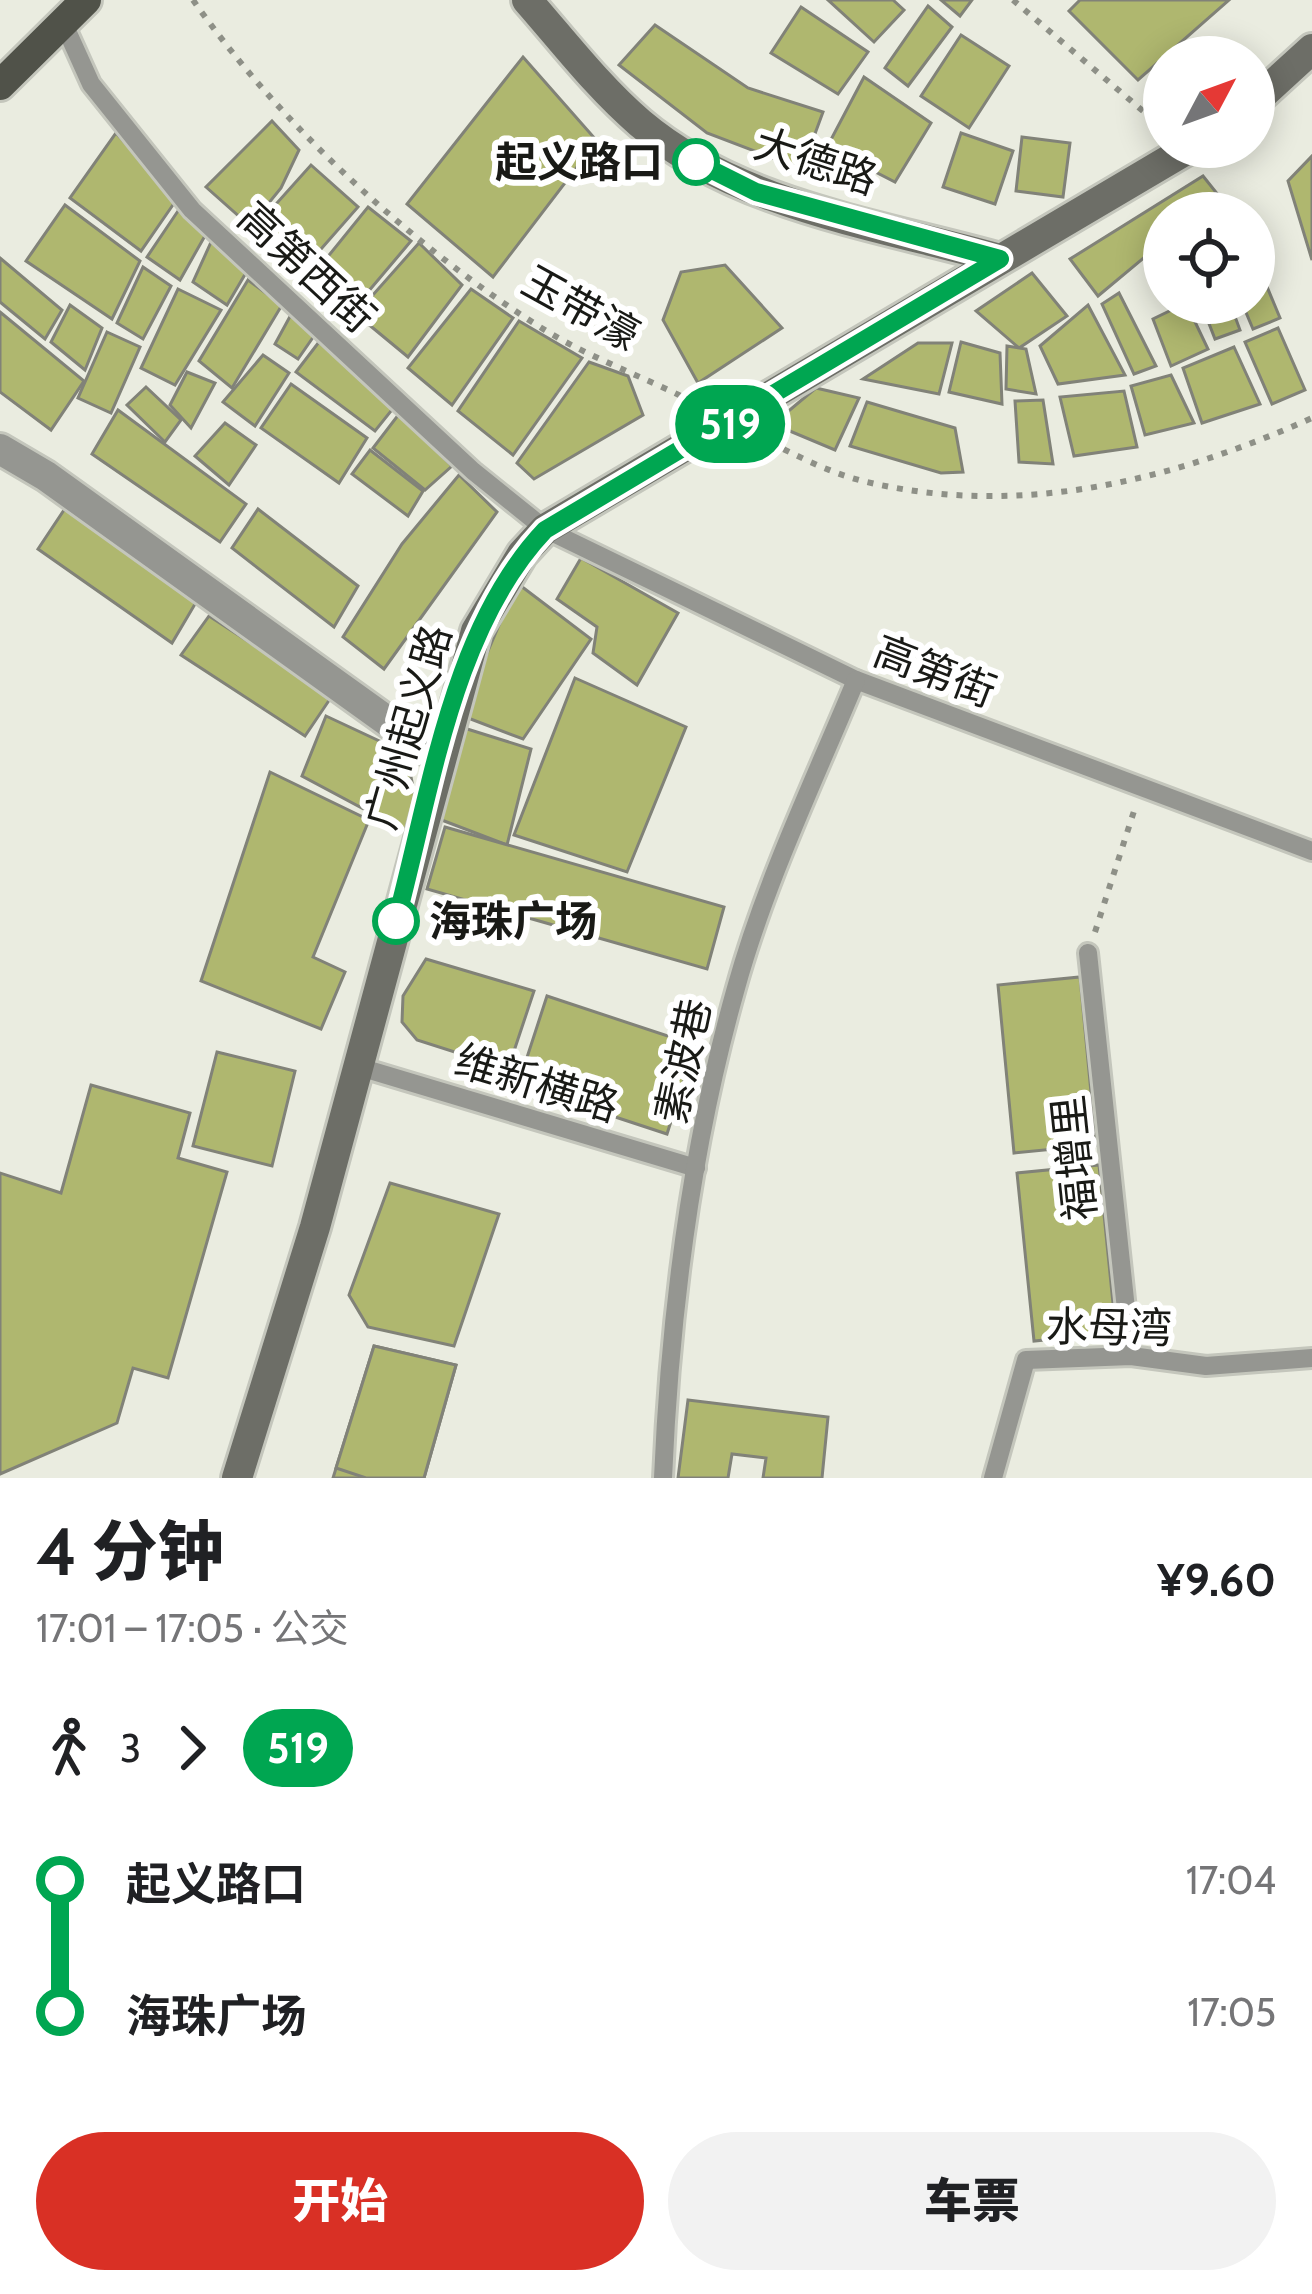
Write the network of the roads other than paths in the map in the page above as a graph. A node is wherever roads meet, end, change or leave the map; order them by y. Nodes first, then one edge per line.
1 (86, 0) edge
2 (527, 0) edge
3 (63, 22) junction
4 (1312, 49) edge
5 (1299, 69) edge
6 (0, 85) edge
7 (1155, 168) edge
8 (1000, 259) junction
9 (0, 449) edge
10 (545, 530) junction
11 (856, 680) junction
12 (440, 759) junction
13 (1312, 851) edge
14 (1088, 953) road end
15 (356, 1066) junction
16 (696, 1168) junction
17 (1132, 1356) junction
18 (1312, 1358) edge
19 (237, 1478) edge
20 (663, 1478) edge
21 (993, 1478) edge

1 - 3 main road
2 - 8 main road, 大德路
3 - 6 main road
3 - 10 lane, 高第西街
4 - 5 main road
7 - 8 main road, 广州起义路
8 - 10 main road, 广州起义路
9 - 12 street
10 - 11 lane, 高第街
10 - 12 main road, 广州起义路
11 - 13 lane, 高第街
11 - 16 lane, 素波巷
12 - 15 main road, 广州起义路
14 - 17 lane, 福增里
15 - 16 lane, 维新横路
15 - 19 main road, 广州起义路
16 - 20 lane, 素波巷
17 - 18 lane, 水母湾
17 - 21 lane, 水母湾

